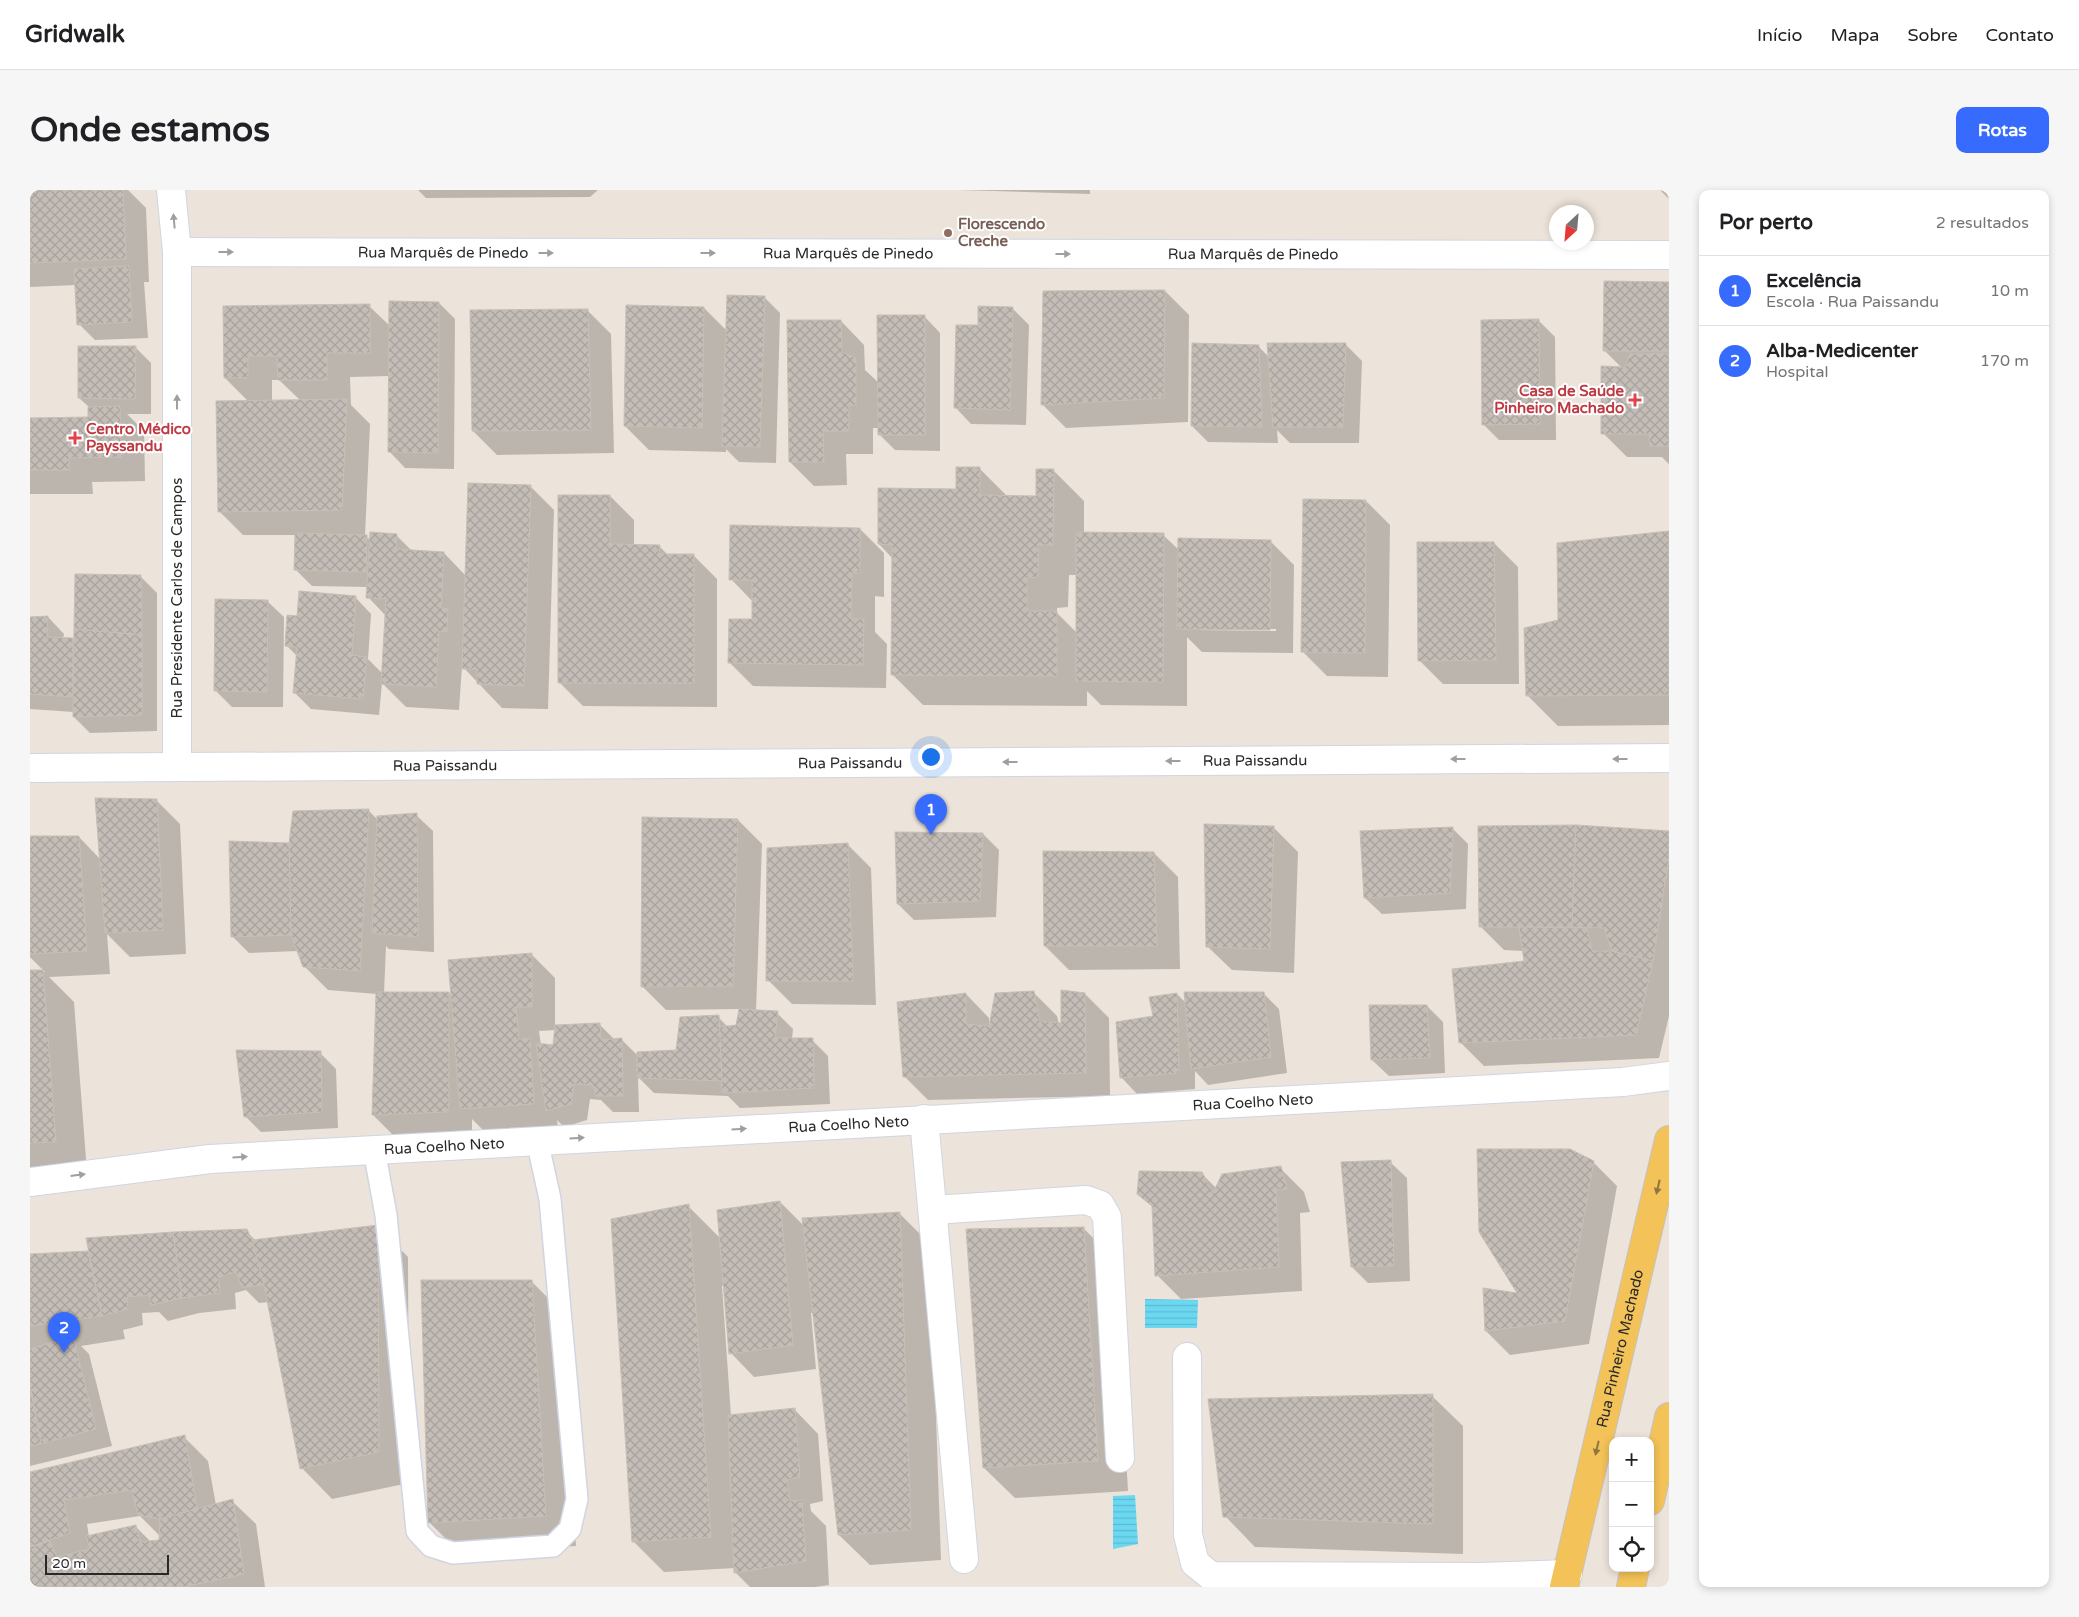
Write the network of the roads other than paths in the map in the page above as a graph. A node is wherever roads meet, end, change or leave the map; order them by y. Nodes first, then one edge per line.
1 (171, 190) edge
2 (177, 252) junction
3 (1669, 255) edge
4 (1669, 758) edge
5 (177, 766) junction
6 (30, 768) edge
7 (1669, 1076) edge
8 (924, 1119) junction
9 (537, 1140) junction
10 (1669, 1140) edge
11 (374, 1150) junction
12 (30, 1182) edge
13 (932, 1210) junction
14 (1187, 1357) dead end
15 (1669, 1417) edge
16 (1120, 1458) dead end
17 (1654, 1483) edge
18 (964, 1559) dead end
19 (1634, 1572) edge
20 (1566, 1580) edge
21 (1631, 1587) edge

2 -> 1 street, Rua Presidente Carlos de Campos
2 -> 3 street, Rua Marquês de Pinedo
5 -> 2 street, Rua Presidente Carlos de Campos
4 -> 5 street, Rua Paissandu
5 - 6 street, Rua Paissandu
7 - 8 street, Rua Coelho Neto
9 -> 8 street, Rua Coelho Neto
8 - 13 street
9 - 11 street, Rua Coelho Neto
9 - 11 lane
10 -> 20 main road, Rua Pinheiro Machado
12 -> 11 street, Rua Coelho Neto
13 - 16 street
13 - 18 street
14 - 20 street
15 - 17 main road
19 - 21 main road

